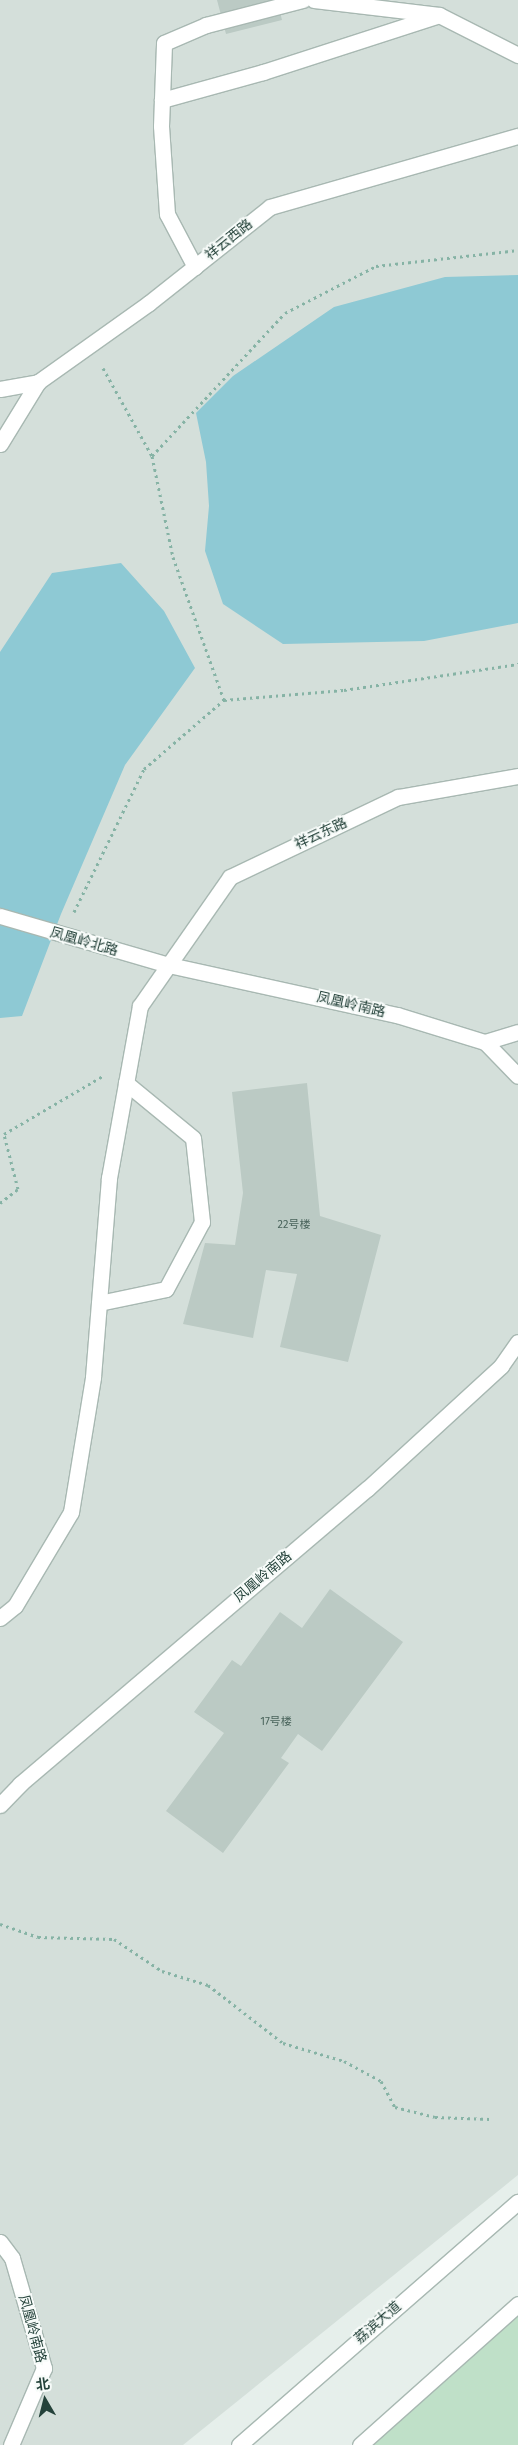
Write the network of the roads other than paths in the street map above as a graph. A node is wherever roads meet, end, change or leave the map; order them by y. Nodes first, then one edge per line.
1 (302, 0) edge
2 (314, 0) edge
3 (439, 15) junction
4 (518, 55) edge
5 (162, 100) junction
6 (518, 136) edge
7 (195, 267) junction
8 (38, 382) junction
9 (0, 388) edge
10 (0, 444) edge
11 (518, 776) edge
12 (0, 916) edge
13 (169, 965) junction
14 (518, 1032) edge
15 (485, 1042) junction
16 (518, 1076) edge
17 (126, 1083) junction
18 (99, 1303) junction
19 (518, 1342) edge
20 (0, 1618) edge
21 (0, 1805) edge
22 (518, 2202) edge
23 (0, 2242) edge
24 (518, 2304) edge
25 (11, 2445) edge
26 (239, 2445) edge
27 (360, 2445) edge

1 - 5 street
2 - 3 street
3 - 4 street
3 - 5 street
5 - 7 street
6 - 7 street, 祥云西路
7 - 8 street, 祥云西路
8 - 9 street
8 - 10 street, 祥云西路
11 - 13 street, 祥云东路
12 - 13 street, 凤凰岭北路
13 - 15 street, 凤凰岭南路
13 - 17 street, 祥云东路
14 - 15 street
15 - 16 street, 凤凰岭南路
17 - 18 street, 祥云东路
17 - 18 street
18 - 20 street, 祥云东路
19 - 21 street, 凤凰岭南路
22 - 26 street, 荔滨大道
23 - 25 street, 凤凰岭南路
24 - 27 street

